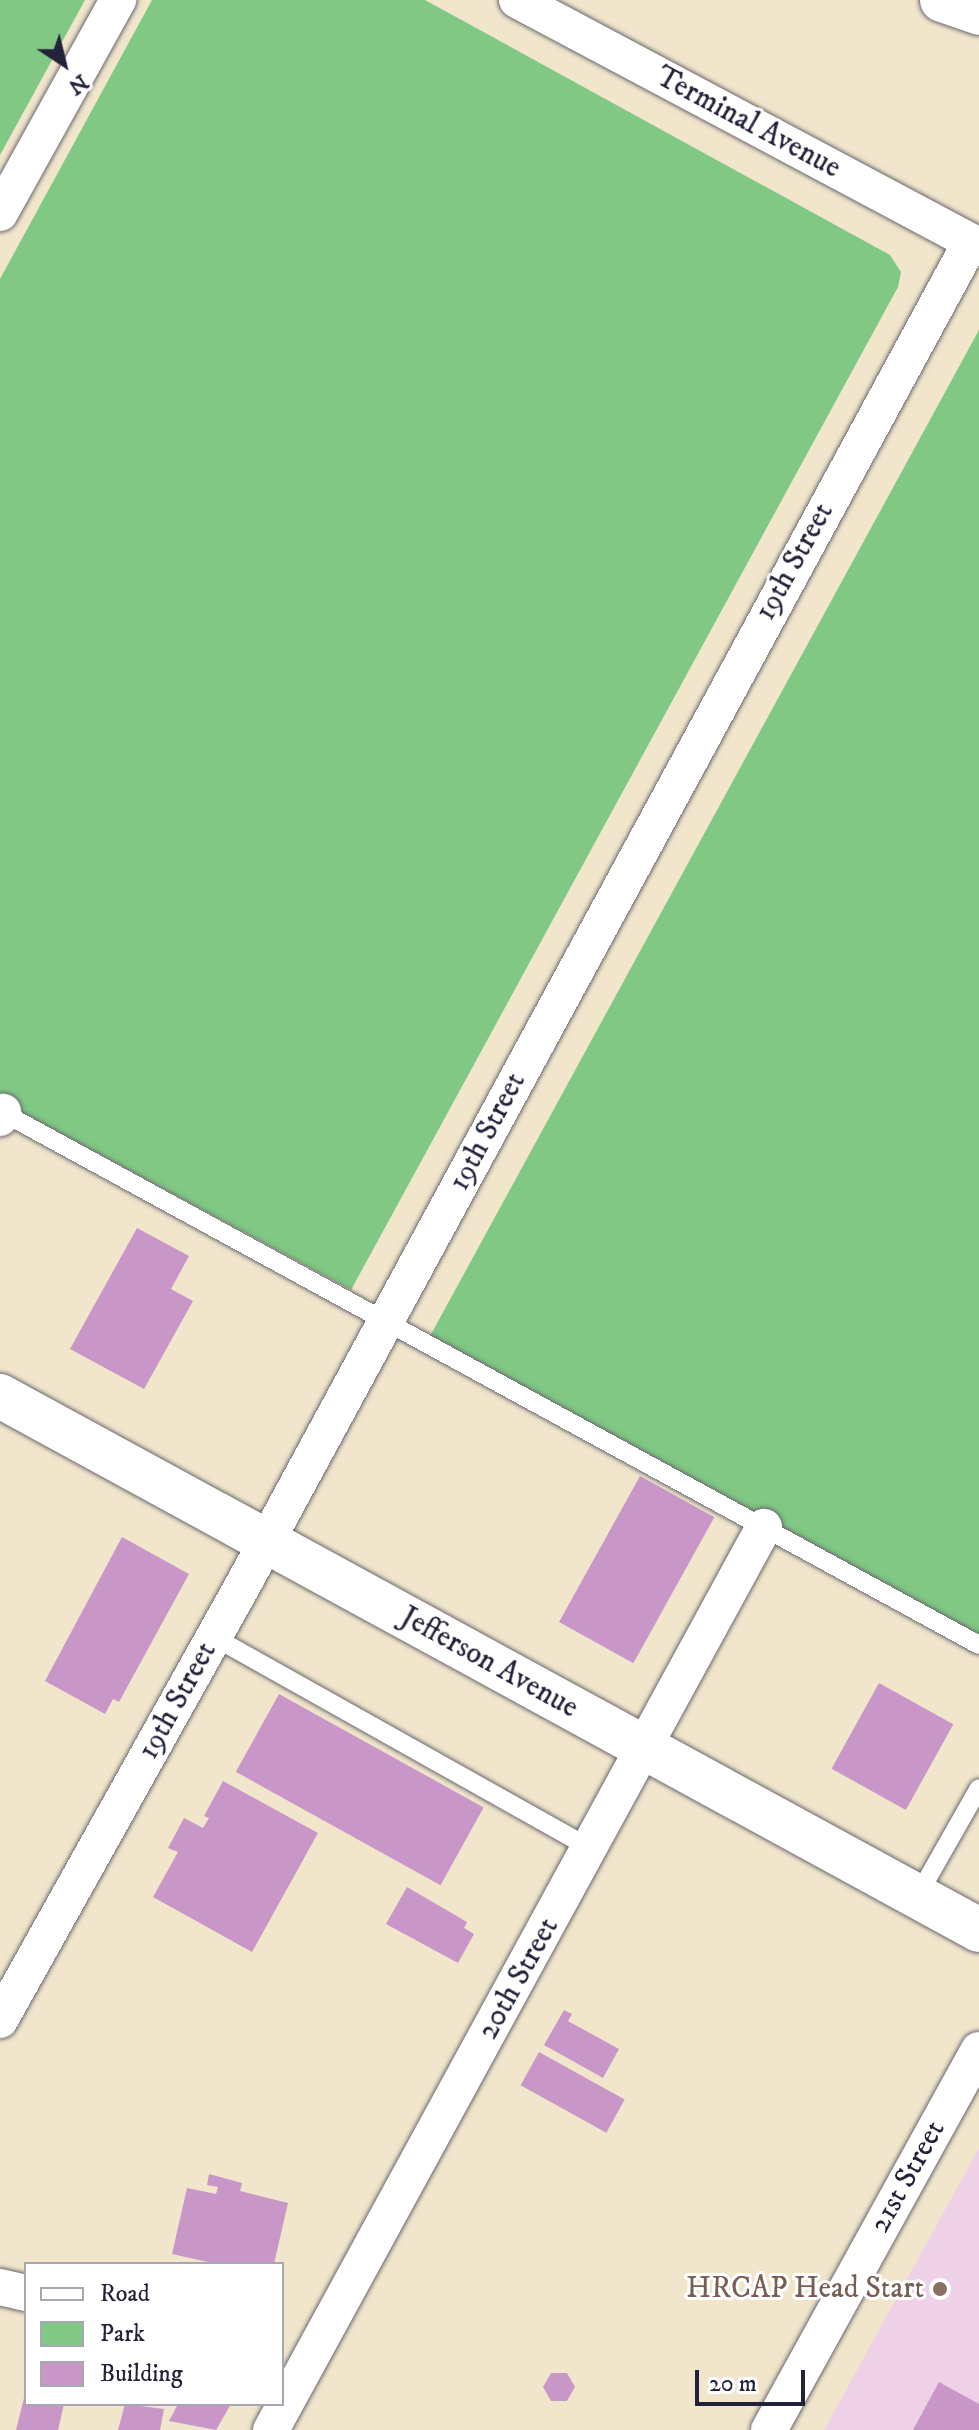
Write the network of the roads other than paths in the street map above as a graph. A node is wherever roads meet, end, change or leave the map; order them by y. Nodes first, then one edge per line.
1 (118, 0) edge
2 (517, 0) edge
3 (942, 0) edge
4 (979, 13) edge
5 (0, 213) edge
6 (975, 244) edge
7 (1, 1114) edge
8 (386, 1323) junction
9 (0, 1396) edge
10 (764, 1527) junction
11 (265, 1541) junction
12 (214, 1637) junction
13 (979, 1645) edge
14 (646, 1749) junction
15 (979, 1788) edge
16 (592, 1849) junction
17 (917, 1897) junction
18 (979, 1930) edge
19 (0, 2020) edge
20 (979, 2050) edge
21 (0, 2287) edge
22 (24, 2293) edge
23 (295, 2358) edge
24 (284, 2391) edge
25 (279, 2406) edge
26 (271, 2430) edge
27 (769, 2430) edge

1 - 5 street
2 - 6 street, Terminal Avenue
3 - 4 main road
6 - 8 street, 19th Street
7 - 8 lane
8 - 10 lane
8 - 11 street, 19th Street
9 - 11 main road, Jefferson Avenue
10 - 13 lane
10 - 14 street, 20th Street
11 - 12 street, 19th Street
11 - 14 main road, Jefferson Avenue
12 - 16 lane
12 - 19 street, 19th Street
14 - 16 street, 20th Street
14 - 17 main road, Jefferson Avenue
15 - 17 lane
16 - 23 street, 20th Street
17 - 18 main road, Jefferson Avenue
20 - 27 street, 21st Street
21 - 22 street
23 - 24 street, 20th Street
25 - 26 street, 20th Street

